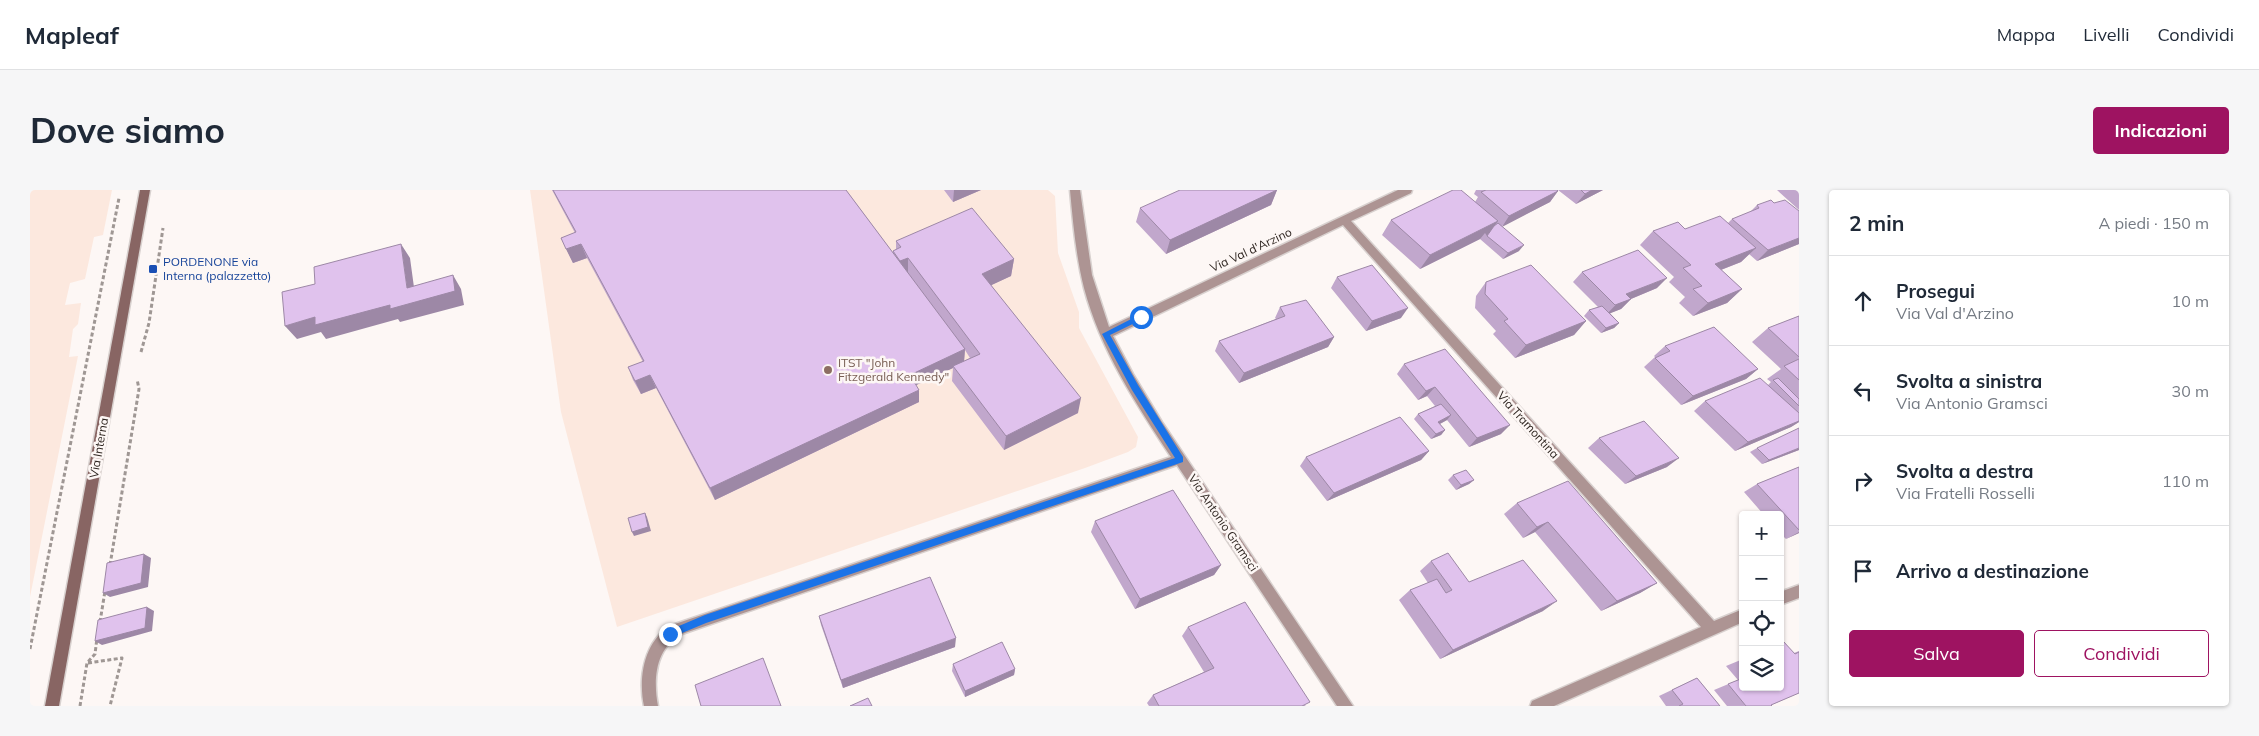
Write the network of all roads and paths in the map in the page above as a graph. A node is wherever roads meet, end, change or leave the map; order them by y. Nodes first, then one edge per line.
1 (121, 190) edge
2 (145, 190) edge
3 (1075, 190) edge
4 (1407, 190) edge
5 (164, 218) dead end
6 (1345, 221) junction
7 (1106, 334) junction
8 (141, 352) dead end
9 (137, 379) dead end
10 (1180, 459) junction
11 (110, 566) edge
12 (106, 585) edge
13 (1799, 591) edge
14 (1784, 597) edge
15 (1739, 617) edge
16 (100, 624) edge
17 (1712, 629) junction
18 (98, 634) edge
19 (30, 648) edge
20 (87, 663) junction
21 (52, 706) edge
22 (80, 706) edge
23 (110, 706) edge
24 (651, 706) edge
25 (1346, 706) edge
26 (1536, 706) edge

1 - 19 path
2 - 21 street, Via Interna
3 - 7 street, Via Antonio Gramsci
4 - 6 street, Via Val d'Arzino
5 - 8 path
6 - 7 street, Via Val d'Arzino
6 - 17 street, Via Tramontina
7 - 10 street, Via Antonio Gramsci
9 - 11 path
10 - 24 street
10 - 25 street, Via Antonio Gramsci
12 - 16 path
13 - 14 street
15 - 17 street
17 - 26 street
18 - 20 path
20 - 22 path
20 - 23 path

